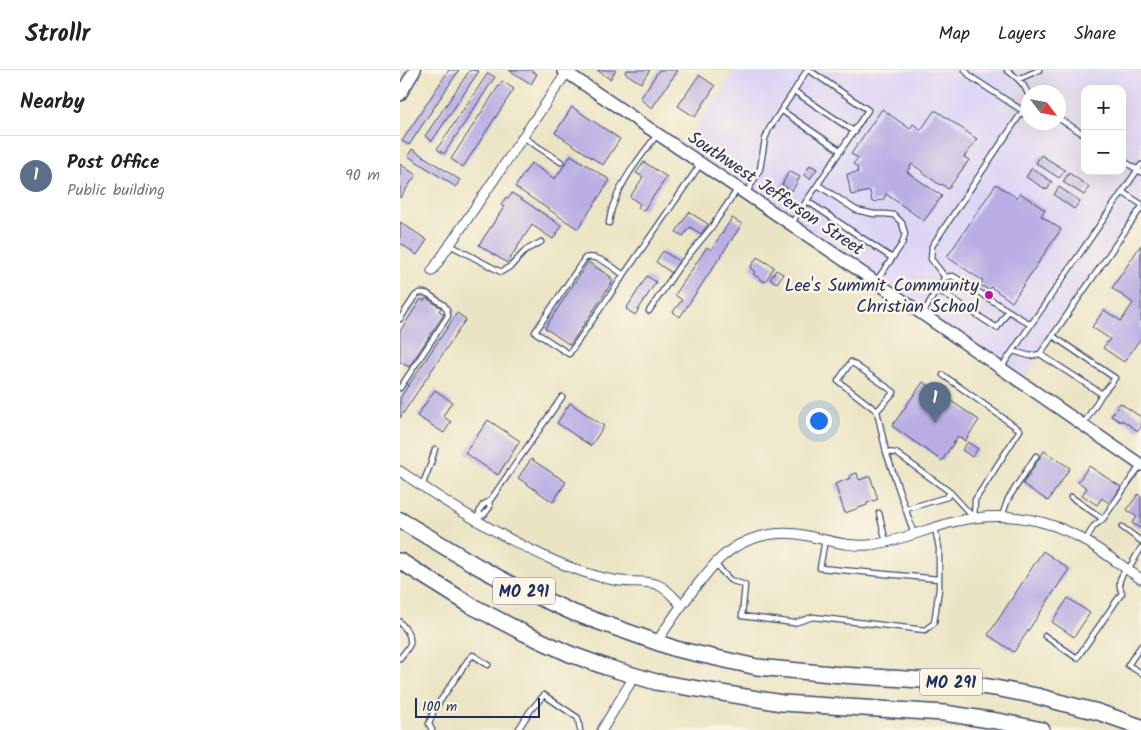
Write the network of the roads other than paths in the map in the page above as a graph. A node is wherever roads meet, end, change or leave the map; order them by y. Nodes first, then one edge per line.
1 (415, 70) edge
2 (808, 70) edge
3 (966, 70) edge
4 (1007, 70) edge
5 (1039, 70) edge
6 (566, 71) edge
7 (1019, 79) junction
8 (1024, 85) edge
9 (794, 90) junction
10 (400, 95) edge
11 (782, 110) junction
12 (1021, 110) edge
13 (1021, 114) edge
14 (1066, 123) edge
15 (854, 132) junction
16 (1081, 132) edge
17 (658, 134) junction
18 (523, 137) junction
19 (841, 151) junction
20 (561, 162) dead end
21 (1126, 163) edge
22 (701, 164) junction
23 (1141, 165) edge
24 (1139, 171) edge
25 (818, 185) junction
26 (742, 191) junction
27 (1122, 192) junction
28 (807, 201) junction
29 (1141, 206) edge
30 (609, 223) dead end
31 (791, 224) junction
32 (541, 242) dead end
33 (450, 244) junction
34 (892, 258) junction
35 (432, 271) dead end
36 (624, 275) junction
37 (945, 277) junction
38 (876, 282) junction
39 (938, 289) junction
40 (650, 311) dead end
41 (1008, 311) junction
42 (922, 314) junction
43 (400, 319) edge
44 (1031, 325) junction
45 (1053, 336) junction
46 (1013, 351) junction
47 (1040, 354) junction
48 (1001, 368) junction
49 (943, 375) dead end
50 (400, 388) edge
51 (1102, 394) junction
52 (562, 397) dead end
53 (877, 411) junction
54 (1083, 425) junction
55 (435, 448) dead end
56 (886, 452) junction
57 (1036, 456) dead end
58 (1141, 465) edge
59 (400, 471) edge
60 (422, 486) junction
61 (950, 492) junction
62 (1071, 497) dead end
63 (906, 509) junction
64 (879, 513) dead end
65 (1002, 516) junction
66 (477, 518) junction
67 (974, 518) junction
68 (1103, 519) junction
69 (400, 520) edge
70 (1122, 527) dead end
71 (935, 528) junction
72 (914, 534) junction
73 (825, 540) junction
74 (1085, 541) junction
75 (1141, 541) edge
76 (886, 542) junction
77 (1141, 548) edge
78 (400, 561) edge
79 (715, 564) junction
80 (1127, 569) junction
81 (939, 579) junction
82 (1141, 579) edge
83 (681, 605) junction
84 (400, 622) edge
85 (1045, 636) dead end
86 (656, 643) junction
87 (1141, 646) edge
88 (400, 658) edge
89 (488, 665) dead end
90 (1141, 673) edge
91 (635, 675) junction
92 (1141, 727) edge
93 (432, 730) edge
94 (518, 730) edge
95 (580, 730) edge
96 (602, 730) edge
97 (1042, 730) edge

1 - 10 street
2 - 9 lane
2 - 15 lane
3 - 12 lane
4 - 7 lane
5 - 7 lane
6 - 17 street, Southwest Jefferson Street
6 - 18 street
7 - 8 lane
9 - 11 lane
9 - 15 lane
11 - 19 lane
11 - 26 lane
13 - 37 lane
14 - 16 lane
15 - 19 lane
17 - 22 street, Southwest Jefferson Street
17 - 30 lane
18 - 20 lane
18 - 33 street
19 - 25 lane
21 - 24 lane
22 - 26 street, Southwest Jefferson Street
22 - 36 lane
23 - 24 lane
24 - 27 lane
25 - 28 lane
25 - 34 lane
26 - 31 street, Southwest Jefferson Street
26 - 40 lane
27 - 29 lane
27 - 44 lane
28 - 31 lane
28 - 34 lane
29 - 45 lane
31 - 38 street, Southwest Jefferson Street
32 - 33 lane
33 - 35 street
34 - 38 lane
36 - 36 lane
37 - 39 lane
37 - 41 lane
38 - 42 street, Southwest Jefferson Street
39 - 41 lane
39 - 42 lane
41 - 44 lane
42 - 48 street, Southwest Jefferson Street
43 - 50 lane
44 - 46 lane
45 - 47 lane
45 - 51 lane
46 - 47 lane
46 - 48 lane
47 - 51 lane
48 - 54 street, Southwest Jefferson Street
49 - 67 lane
51 - 54 lane
52 - 66 lane
53 - 53 lane
53 - 56 lane
54 - 58 street, Southwest Jefferson Street
55 - 60 lane
56 - 61 lane
56 - 63 lane
57 - 65 lane
58 - 68 lane
59 - 60 street
60 - 66 street
61 - 63 lane
61 - 67 lane
62 - 68 lane
63 - 72 lane
64 - 76 lane
65 - 67 street
65 - 74 street
66 - 83 street
67 - 71 street
68 - 74 lane
69 - 86 highway, MO 291
70 - 75 lane
71 - 72 street
71 - 81 lane
72 - 76 street
73 - 76 street
73 - 79 street
73 - 81 lane
74 - 80 street
77 - 80 lane
78 - 91 highway, MO 291
79 - 81 lane
79 - 83 street
80 - 82 street
80 - 85 lane
83 - 86 street
84 - 88 lane
86 - 92 highway, MO 291
87 - 90 lane
89 - 93 lane
91 - 96 street
91 - 97 highway, MO 291
94 - 95 lane

